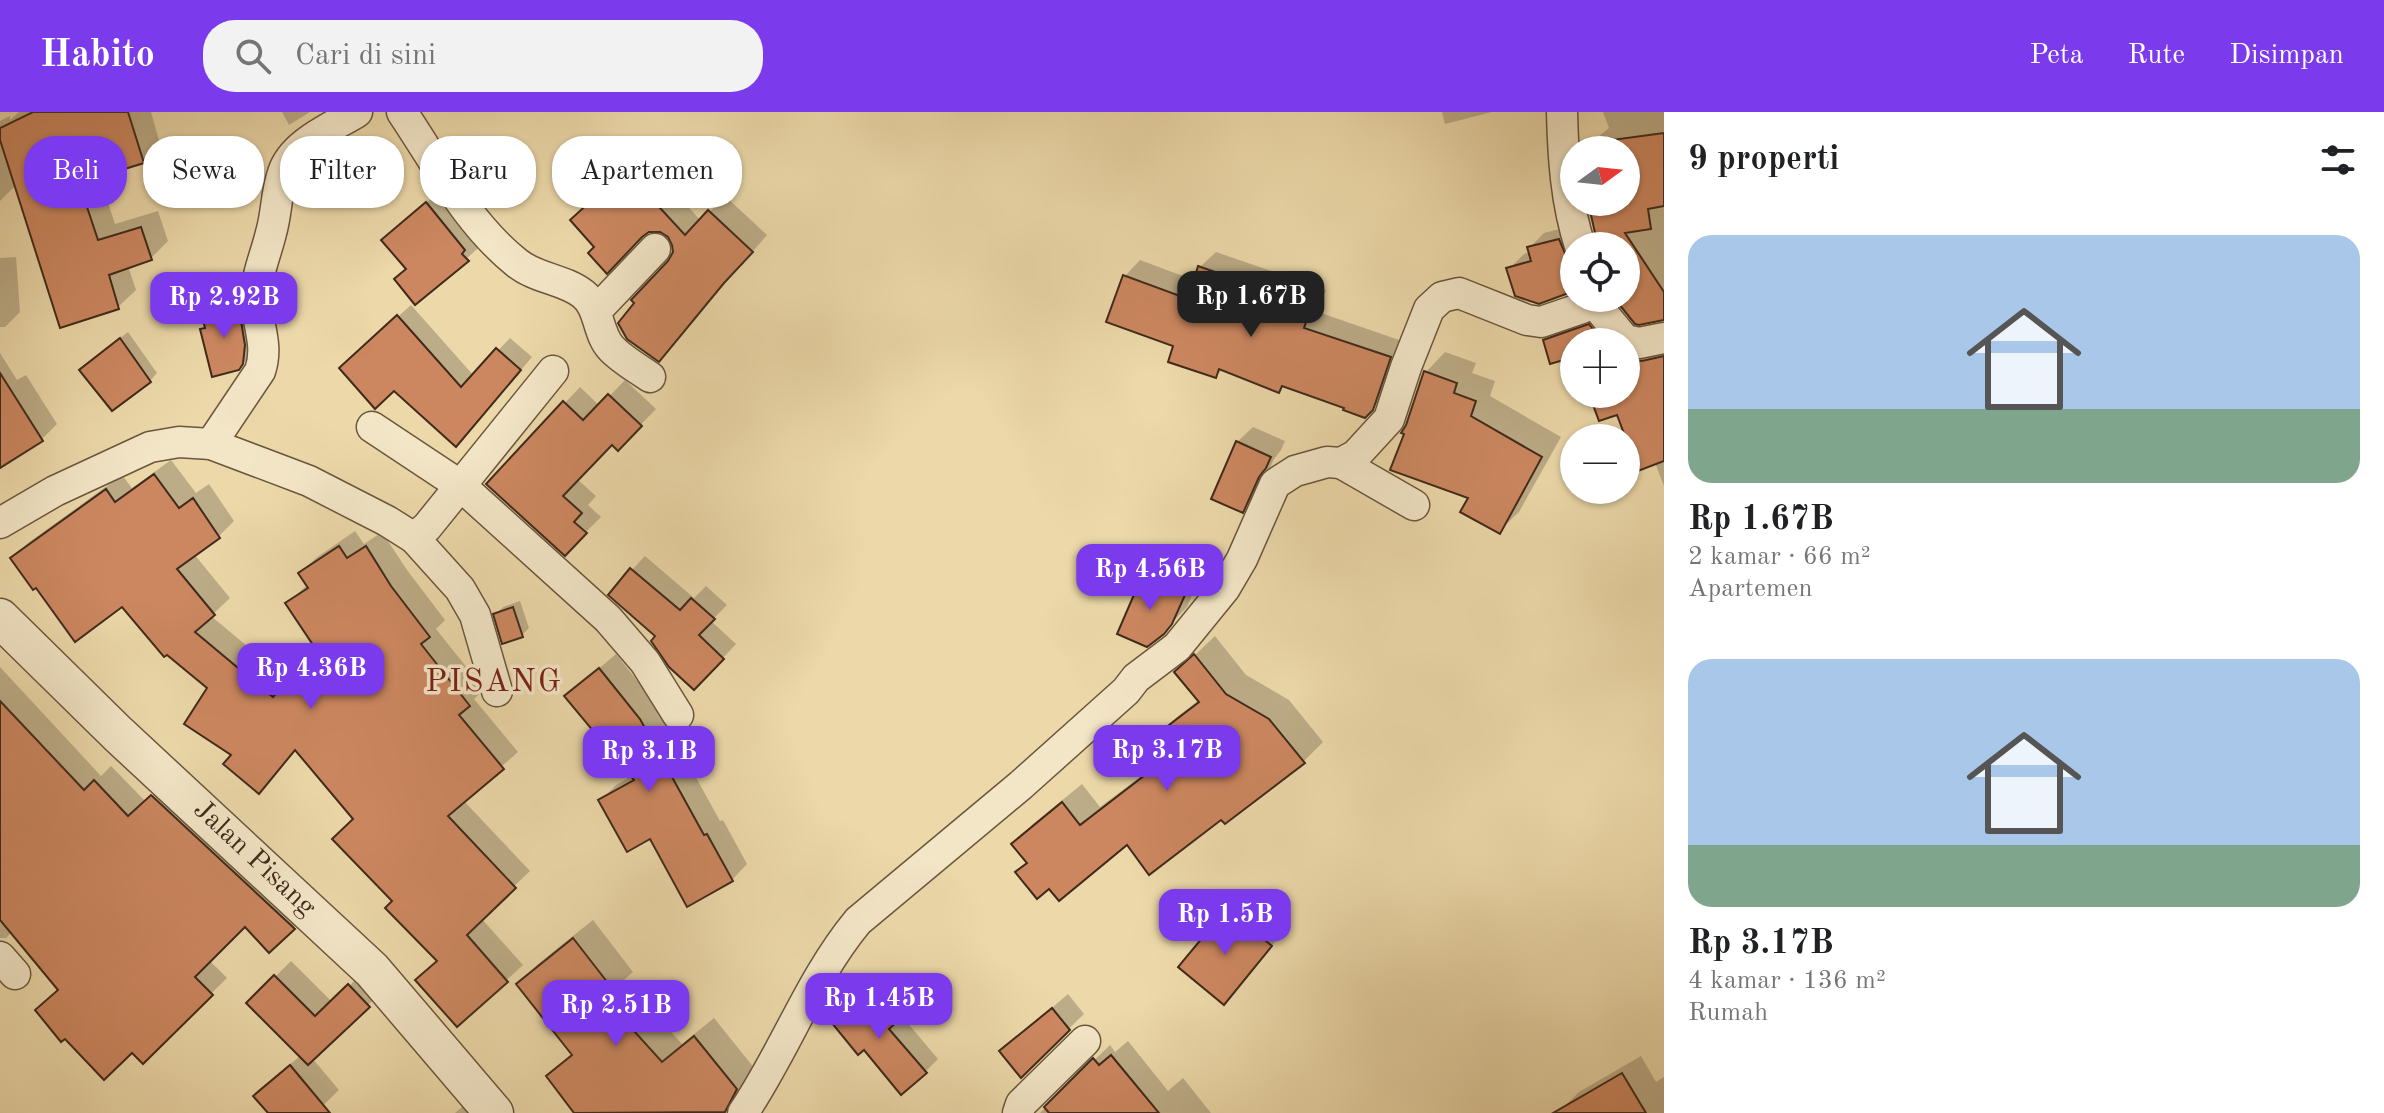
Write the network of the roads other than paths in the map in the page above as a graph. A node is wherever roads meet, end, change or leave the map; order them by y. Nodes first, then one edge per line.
1 (357, 112) edge
2 (402, 112) edge
3 (1562, 112) edge
4 (1576, 232) edge
5 (655, 249) dead end
6 (596, 311) junction
7 (1570, 312) edge
8 (1602, 312) edge
9 (1664, 338) edge
10 (553, 371) dead end
11 (650, 377) dead end
12 (372, 427) dead end
13 (216, 436) junction
14 (1341, 463) junction
15 (458, 490) junction
16 (1414, 505) dead end
17 (0, 523) edge
18 (421, 533) junction
19 (0, 618) edge
20 (497, 691) dead end
21 (678, 715) dead end
22 (1085, 1041) dead end
23 (494, 1113) edge
24 (743, 1113) edge
25 (1018, 1113) edge

1 - 13 street
2 - 6 street
3 - 4 street
5 - 6 street
6 - 11 street
7 - 14 street
8 - 9 street
10 - 15 street
12 - 15 street
13 - 17 street
13 - 18 street
14 - 16 street
14 - 24 street
15 - 18 street
15 - 21 street
18 - 20 street
19 - 23 street, Jalan Pisang
22 - 25 street

